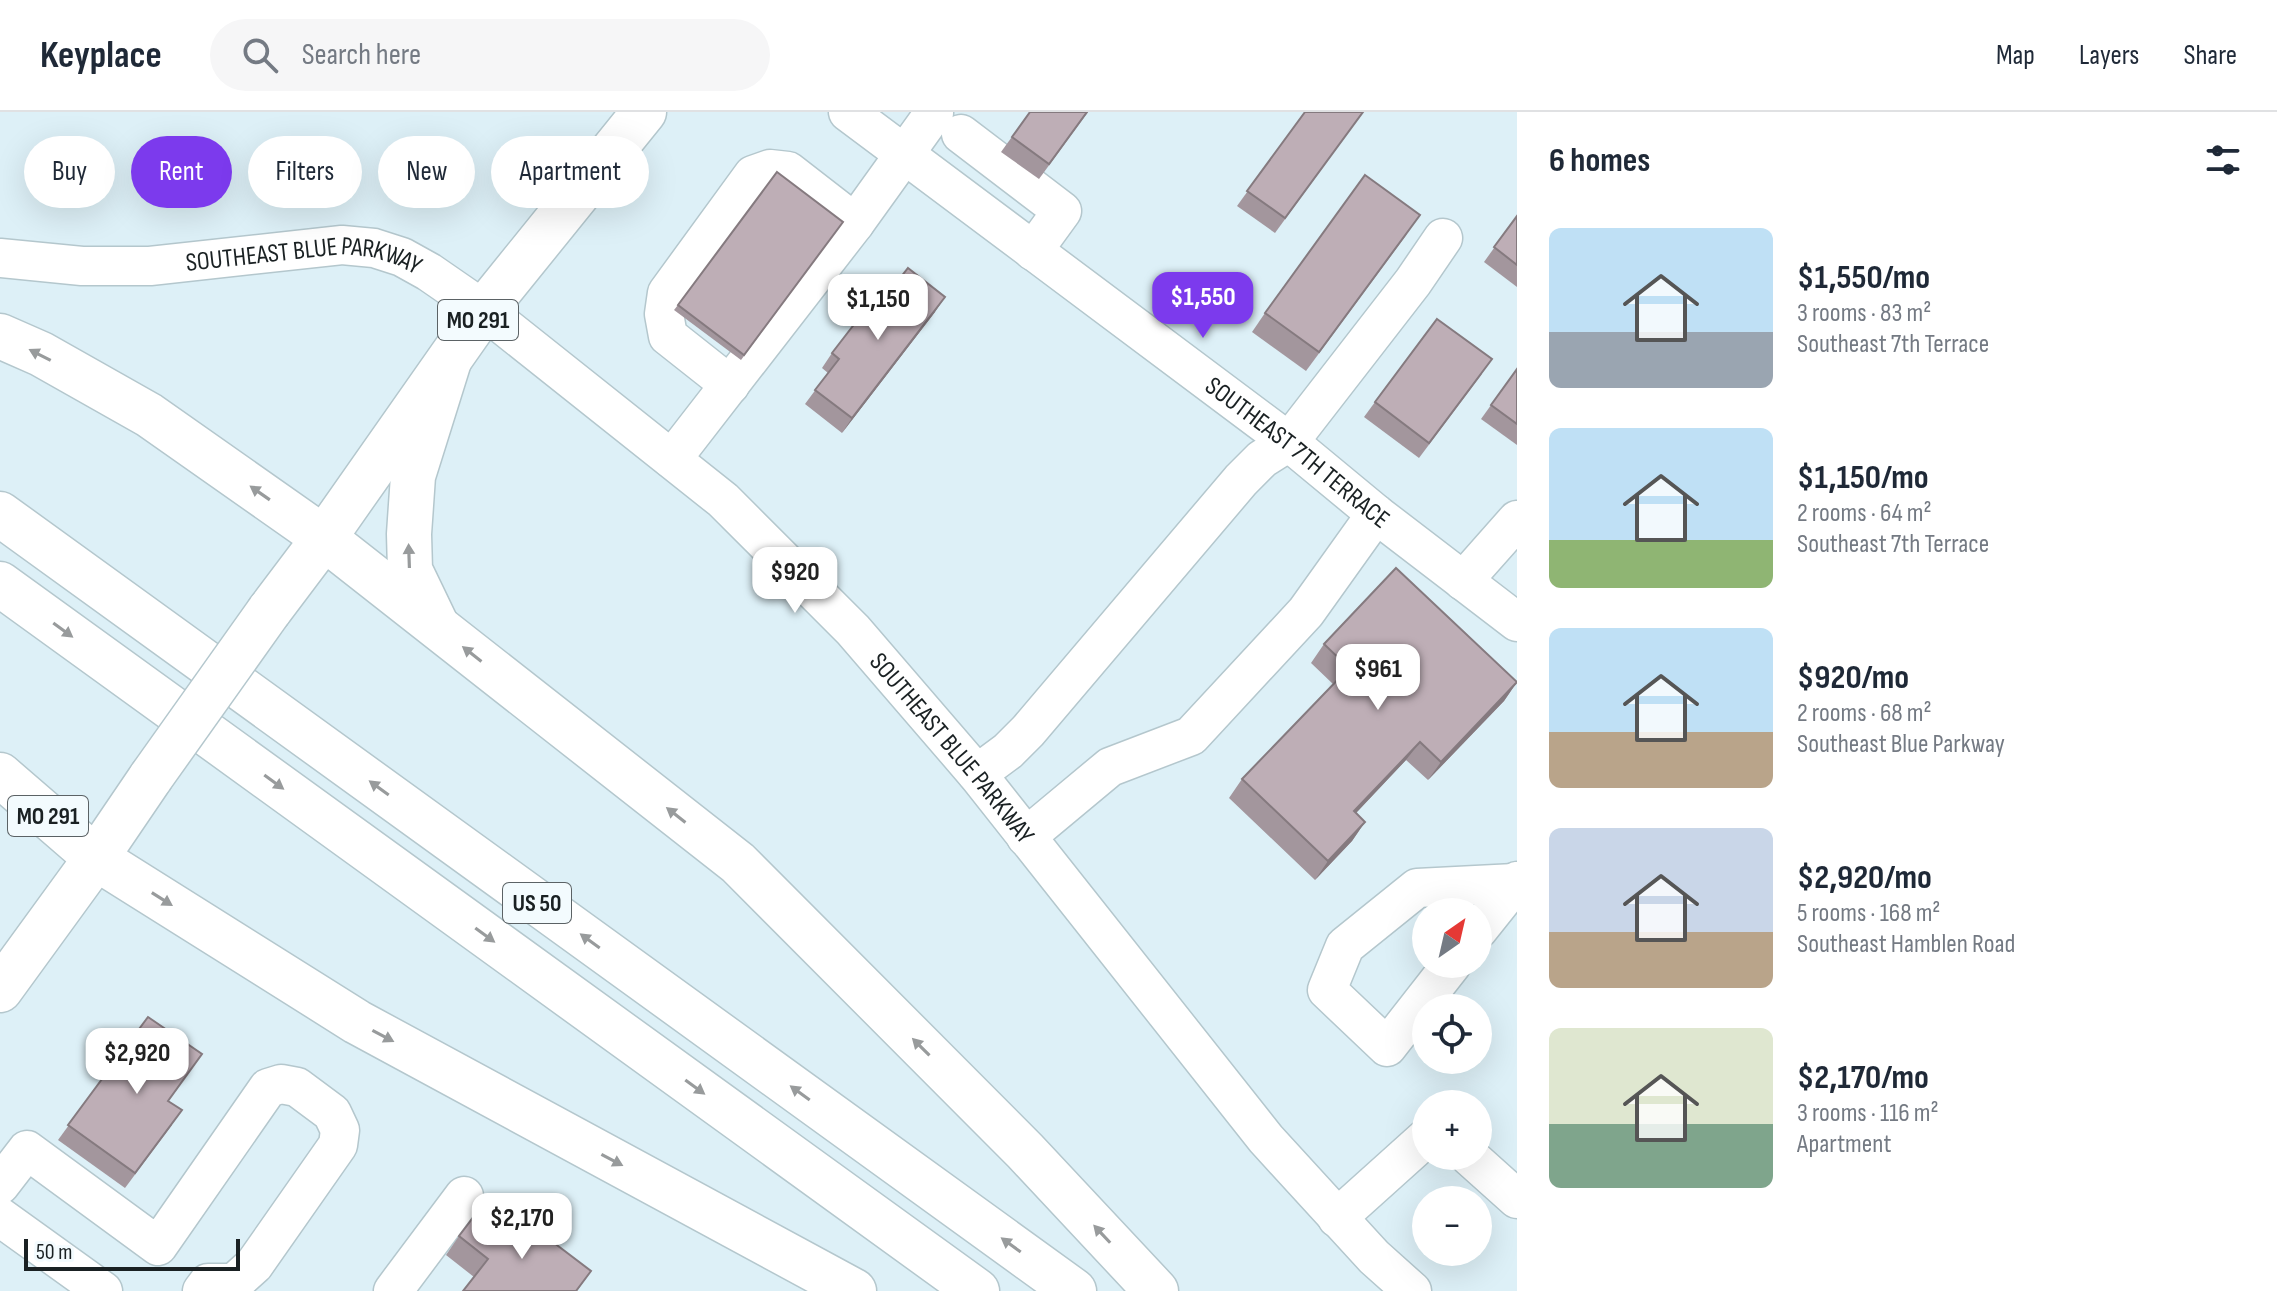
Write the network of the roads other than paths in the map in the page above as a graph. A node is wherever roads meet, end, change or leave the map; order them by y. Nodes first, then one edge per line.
1 (644, 112) edge
2 (848, 112) edge
3 (951, 118) edge
4 (903, 154) junction
5 (855, 223) junction
6 (1443, 238) dead end
7 (1033, 251) junction
8 (0, 258) edge
9 (484, 310) junction
10 (0, 336) edge
11 (449, 361) junction
12 (730, 385) junction
13 (1289, 442) junction
14 (672, 459) junction
15 (0, 514) edge
16 (1376, 514) junction
17 (1517, 520) edge
18 (324, 538) junction
19 (1463, 581) junction
20 (0, 584) edge
21 (1517, 622) edge
22 (438, 627) junction
23 (977, 774) junction
24 (0, 775) edge
25 (1026, 837) junction
26 (96, 858) junction
27 (1516, 882) edge
28 (1492, 912) edge
29 (1441, 978) edge
30 (0, 990) edge
31 (1412, 1151) edge
32 (1485, 1170) edge
33 (0, 1185) edge
34 (464, 1196) dead end
35 (1517, 1199) edge
36 (0, 1217) edge
37 (1337, 1218) junction
38 (158, 1246) junction
39 (205, 1287) edge
40 (103, 1291) edge
41 (393, 1291) edge
42 (854, 1291) edge
43 (977, 1291) edge
44 (1074, 1291) edge
45 (1156, 1291) edge
46 (1412, 1291) edge

1 - 9 main road, MO 291
2 - 4 street, SOUTHEAST 7TH TERRACE
3 - 4 street
3 - 7 street
4 - 5 street
4 - 7 street, SOUTHEAST 7TH TERRACE
5 - 12 street
5 - 12 street
6 - 13 street
7 - 13 street, SOUTHEAST 7TH TERRACE
8 - 9 street, SOUTHEAST BLUE PARKWAY
9 - 11 main road, MO 291
9 - 14 street, SOUTHEAST BLUE PARKWAY
18 -> 10 main road
11 - 18 main road, MO 291
22 -> 11 main road
12 - 14 street
13 - 16 street, SOUTHEAST 7TH TERRACE
13 - 23 street
14 - 23 street, SOUTHEAST BLUE PARKWAY
44 -> 15 main road, US 50
16 - 19 street, SOUTHEAST 7TH TERRACE
16 - 25 street
17 - 19 street
18 - 22 main road
18 - 26 main road, bridge
19 - 21 street, SOUTHEAST 7TH TERRACE
20 -> 43 main road, US 50
45 -> 22 main road
23 - 25 street, SOUTHEAST BLUE PARKWAY
24 - 26 main road, MO 291
25 - 37 street, SOUTHEAST BLUE PARKWAY
26 - 30 main road
26 -> 42 main road
27 - 28 street
27 - 29 street
31 - 37 street
32 - 35 street
33 - 38 street
34 - 41 street
36 - 40 street
37 - 46 street, SOUTHEAST BLUE PARKWAY
38 - 39 street
38 - 39 street

